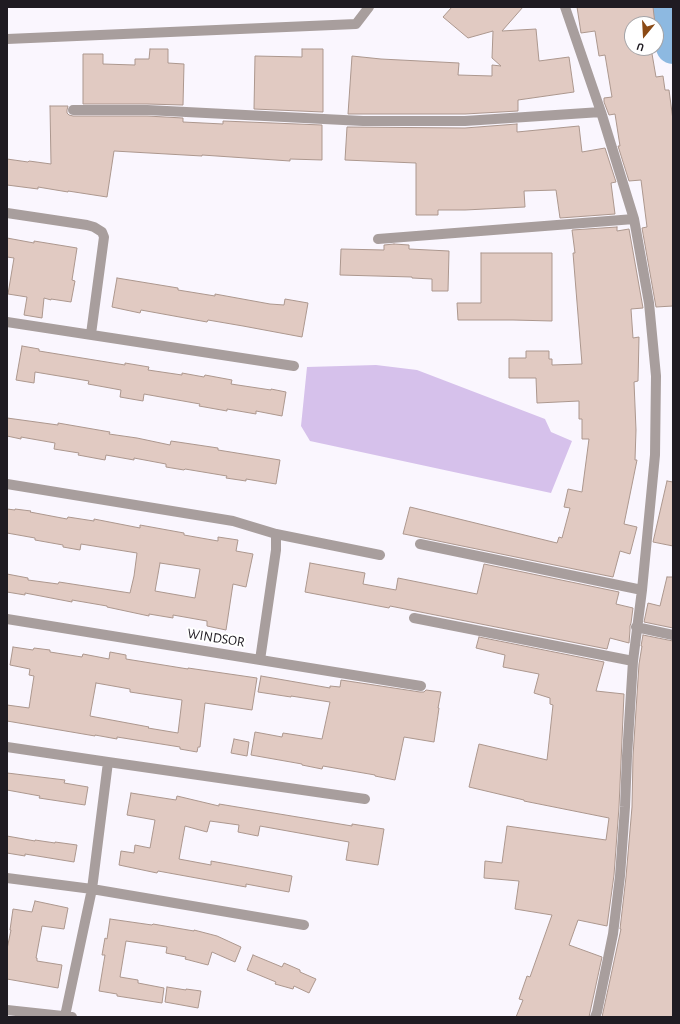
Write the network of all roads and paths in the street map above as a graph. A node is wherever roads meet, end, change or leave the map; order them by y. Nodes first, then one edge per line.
1 (369, 7) edge
2 (565, 7) edge
3 (7, 39) edge
4 (73, 110) dead end
5 (601, 112) junction
6 (7, 213) edge
7 (634, 219) junction
8 (378, 239) dead end
9 (7, 322) edge
10 (91, 334) junction
11 (294, 366) dead end
12 (7, 484) edge
13 (276, 534) junction
14 (420, 544) dead end
15 (380, 555) dead end
16 (642, 590) junction
17 (414, 618) dead end
18 (7, 619) edge
19 (636, 627) junction
20 (673, 635) edge
21 (260, 660) junction
22 (633, 661) junction
23 (422, 686) dead end
24 (7, 747) edge
25 (108, 762) junction
26 (365, 799) dead end
27 (7, 878) edge
28 (92, 889) junction
29 (304, 925) dead end
30 (7, 1010) edge
31 (69, 1017) edge
32 (596, 1017) edge

1 - 3 street
2 - 5 street
4 - 5 street
5 - 7 street
6 - 10 street
7 - 8 street
7 - 16 street
9 - 10 street
10 - 11 street
12 - 13 street
13 - 15 street
13 - 21 street
14 - 16 street
16 - 19 street
17 - 22 street
18 - 21 street, WINDSOR
19 - 20 street
19 - 22 street
21 - 23 street, WINDSOR
22 - 32 street
24 - 25 street
25 - 26 street
25 - 28 street
27 - 28 street
28 - 29 street
28 - 31 street
30 - 31 street

